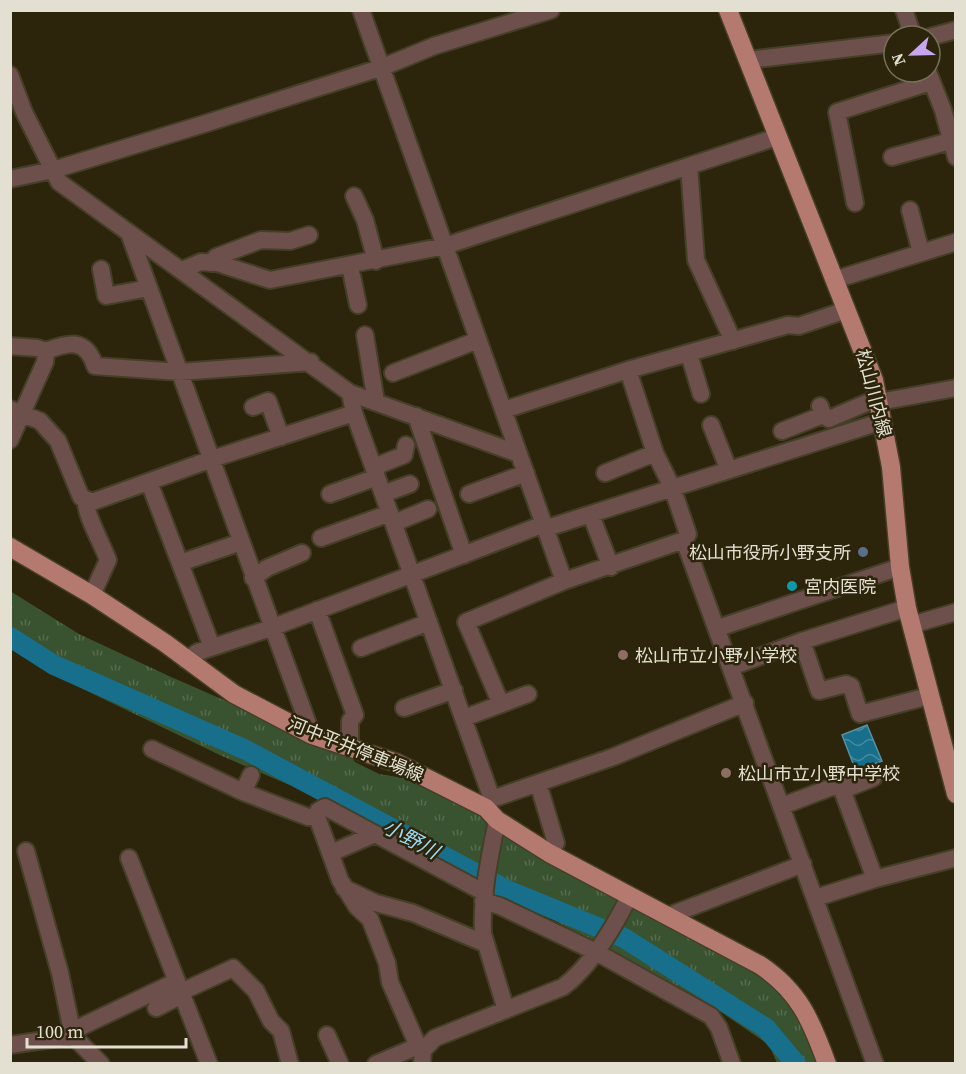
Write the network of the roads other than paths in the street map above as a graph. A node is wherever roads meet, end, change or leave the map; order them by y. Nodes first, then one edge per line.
1 (361, 10) edge
2 (551, 10) edge
3 (728, 10) edge
4 (882, 44) edge
5 (748, 60) junction
6 (383, 67) junction
7 (10, 75) edge
8 (911, 84) edge
9 (934, 84) edge
10 (949, 107) edge
11 (777, 136) junction
12 (953, 149) edge
13 (892, 157) dead end
14 (689, 166) junction
15 (53, 170) junction
16 (10, 179) edge
17 (354, 196) dead end
18 (855, 203) dead end
19 (910, 210) dead end
20 (129, 233) junction
21 (309, 235) dead end
22 (956, 242) edge
23 (446, 246) junction
24 (921, 253) junction
25 (376, 261) junction
26 (210, 263) junction
27 (350, 266) junction
28 (101, 269) dead end
29 (182, 270) junction
30 (834, 280) junction
31 (149, 288) junction
32 (358, 305) dead end
33 (846, 310) junction
34 (365, 335) dead end
35 (477, 340) junction
36 (733, 341) junction
37 (10, 346) edge
38 (46, 351) junction
39 (689, 354) junction
40 (311, 362) junction
41 (628, 370) junction
42 (180, 372) junction
43 (393, 374) dead end
44 (956, 388) edge
45 (350, 393) junction
46 (701, 394) dead end
47 (879, 400) junction
48 (376, 402) junction
49 (253, 407) dead end
50 (504, 410) junction
51 (16, 411) edge
52 (354, 413) junction
53 (416, 416) junction
54 (883, 421) junction
55 (711, 424) dead end
56 (782, 431) dead end
57 (281, 436) junction
58 (10, 440) edge
59 (406, 445) dead end
60 (654, 453) junction
61 (519, 454) junction
62 (212, 459) junction
63 (728, 468) junction
64 (376, 472) junction
65 (526, 473) junction
66 (605, 473) dead end
67 (149, 482) junction
68 (410, 484) dead end
69 (672, 488) junction
70 (330, 494) dead end
71 (383, 494) junction
72 (469, 494) dead end
73 (86, 502) junction
74 (428, 508) dead end
75 (591, 515) junction
76 (392, 518) junction
77 (546, 526) junction
78 (321, 538) dead end
79 (684, 540) junction
80 (241, 542) junction
81 (10, 548) edge
82 (302, 553) dead end
83 (464, 555) junction
84 (180, 563) junction
85 (611, 567) junction
86 (900, 567) junction
87 (413, 573) junction
88 (253, 578) junction
89 (564, 581) junction
90 (92, 595) junction
91 (317, 610) junction
92 (956, 612) edge
93 (909, 616) junction
94 (429, 622) junction
95 (271, 628) junction
96 (718, 628) junction
97 (802, 640) junction
98 (212, 647) junction
99 (360, 648) dead end
100 (186, 660) junction
101 (731, 667) junction
102 (454, 690) junction
103 (528, 694) dead end
104 (929, 696) junction
105 (745, 702) junction
106 (501, 704) junction
107 (404, 708) dead end
108 (464, 718) junction
109 (312, 735) junction
110 (350, 748) junction
111 (152, 749) dead end
112 (251, 775) dead end
113 (873, 778) dead end
114 (538, 783) junction
115 (843, 790) junction
116 (243, 792) junction
117 (956, 794) edge
118 (782, 806) junction
119 (493, 812) junction
120 (317, 817) junction
121 (375, 834) junction
122 (26, 851) dead end
123 (331, 853) junction
124 (549, 853) junction
125 (129, 858) dead end
126 (956, 858) edge
127 (803, 864) junction
128 (875, 879) junction
129 (344, 888) junction
130 (484, 894) junction
131 (815, 898) junction
132 (627, 900) junction
133 (668, 916) junction
134 (486, 944) junction
135 (597, 950) junction
136 (180, 989) junction
137 (156, 1008) dead end
138 (506, 1010) junction
139 (73, 1033) junction
140 (327, 1035) dead end
141 (10, 1046) edge
142 (421, 1053) edge
143 (208, 1060) edge
144 (101, 1064) edge
145 (190, 1064) edge
146 (290, 1064) edge
147 (340, 1064) edge
148 (376, 1064) edge
149 (732, 1064) edge
150 (827, 1064) edge
151 (875, 1064) edge

1 - 6 street
2 - 6 street
3 - 5 main road, 松山川内線
4 - 5 street
5 - 11 main road, 松山川内線
6 - 15 street
6 - 23 street
7 - 15 street
8 - 18 street
9 - 10 street
10 - 12 street
11 - 14 street
11 - 30 main road, 松山川内線
12 - 13 street
14 - 23 street
14 - 36 street
15 - 16 street
15 - 20 street
17 - 25 street
19 - 24 street
20 - 29 street
20 - 31 street
21 - 26 street
22 - 24 street
23 - 25 street
23 - 35 street
24 - 30 street
25 - 27 street
26 - 27 street
26 - 29 street
27 - 32 street
28 - 31 street
29 - 40 street
30 - 33 main road, 松山川内線
31 - 42 street
33 - 36 street
33 - 47 main road, 松山川内線
34 - 48 street
35 - 43 street
35 - 50 street
36 - 39 street
37 - 38 street
38 - 42 street
38 - 51 street
39 - 41 street
39 - 46 street
40 - 42 street
40 - 45 street
41 - 50 street
41 - 60 street
42 - 62 street
44 - 47 street
45 - 48 street
45 - 52 street
47 - 54 main road, 松山川内線
47 - 56 street
48 - 53 street
49 - 57 street
50 - 61 street
51 - 58 street
51 - 73 street
52 - 57 street
52 - 64 street
53 - 61 street
53 - 83 street
54 - 63 street
54 - 86 main road, 松山川内線
55 - 63 street
57 - 62 street
59 - 64 street
60 - 66 street
60 - 69 street
61 - 65 street
62 - 67 street
62 - 80 street
63 - 69 street
64 - 70 street
64 - 71 street
65 - 72 street
65 - 77 street
67 - 73 street
67 - 84 street
68 - 71 street
69 - 75 street
69 - 79 street
71 - 76 street
73 - 90 street
74 - 76 street
75 - 77 street
75 - 85 street
76 - 78 street
76 - 87 street
77 - 83 street
77 - 89 street
79 - 85 street
79 - 96 street
80 - 84 street
80 - 88 street
81 - 90 main road, 河中平井停車場線
82 - 88 street
83 - 87 street
84 - 98 street
85 - 89 street
86 - 93 main road, 松山川内線
86 - 96 street
87 - 91 street
87 - 94 street
88 - 95 street
89 - 106 street
90 - 100 main road, 河中平井停車場線
91 - 95 street
91 - 110 street
92 - 93 street
93 - 97 street
93 - 104 main road, 松山川内線
94 - 99 street
94 - 102 street
95 - 98 street
95 - 109 street
96 - 101 street
97 - 101 street
97 - 104 street
98 - 100 street
100 - 109 main road, 河中平井停車場線
101 - 105 street
102 - 107 street
102 - 108 street
103 - 106 street
104 - 117 main road, 松山川内線
105 - 114 street
105 - 118 street
106 - 108 street
108 - 119 street
109 - 110 main road, 河中平井停車場線
110 - 119 main road, 河中平井停車場線
111 - 116 street
112 - 116 street
113 - 115 street
114 - 119 street
114 - 124 street
115 - 118 street
115 - 128 street
116 - 120 street
118 - 127 street
119 - 124 main road, 河中平井停車場線
119 - 130 street
120 - 121 street
120 - 123 street
121 - 123 street
121 - 130 street
122 - 139 street
123 - 129 street
124 - 132 main road, 河中平井停車場線
125 - 136 street
126 - 128 street
127 - 131 street
127 - 133 street
128 - 131 street
129 - 134 street
129 - 142 street
130 - 134 street
130 - 135 street
131 - 151 street
132 - 133 main road, 河中平井停車場線
132 - 135 street
133 - 150 main road, 河中平井停車場線
134 - 138 street
135 - 138 street
135 - 149 street
136 - 137 street
136 - 139 street
136 - 143 street
136 - 146 street
138 - 142 street
139 - 141 street
139 - 144 street
140 - 147 street
142 - 148 street
143 - 145 street

